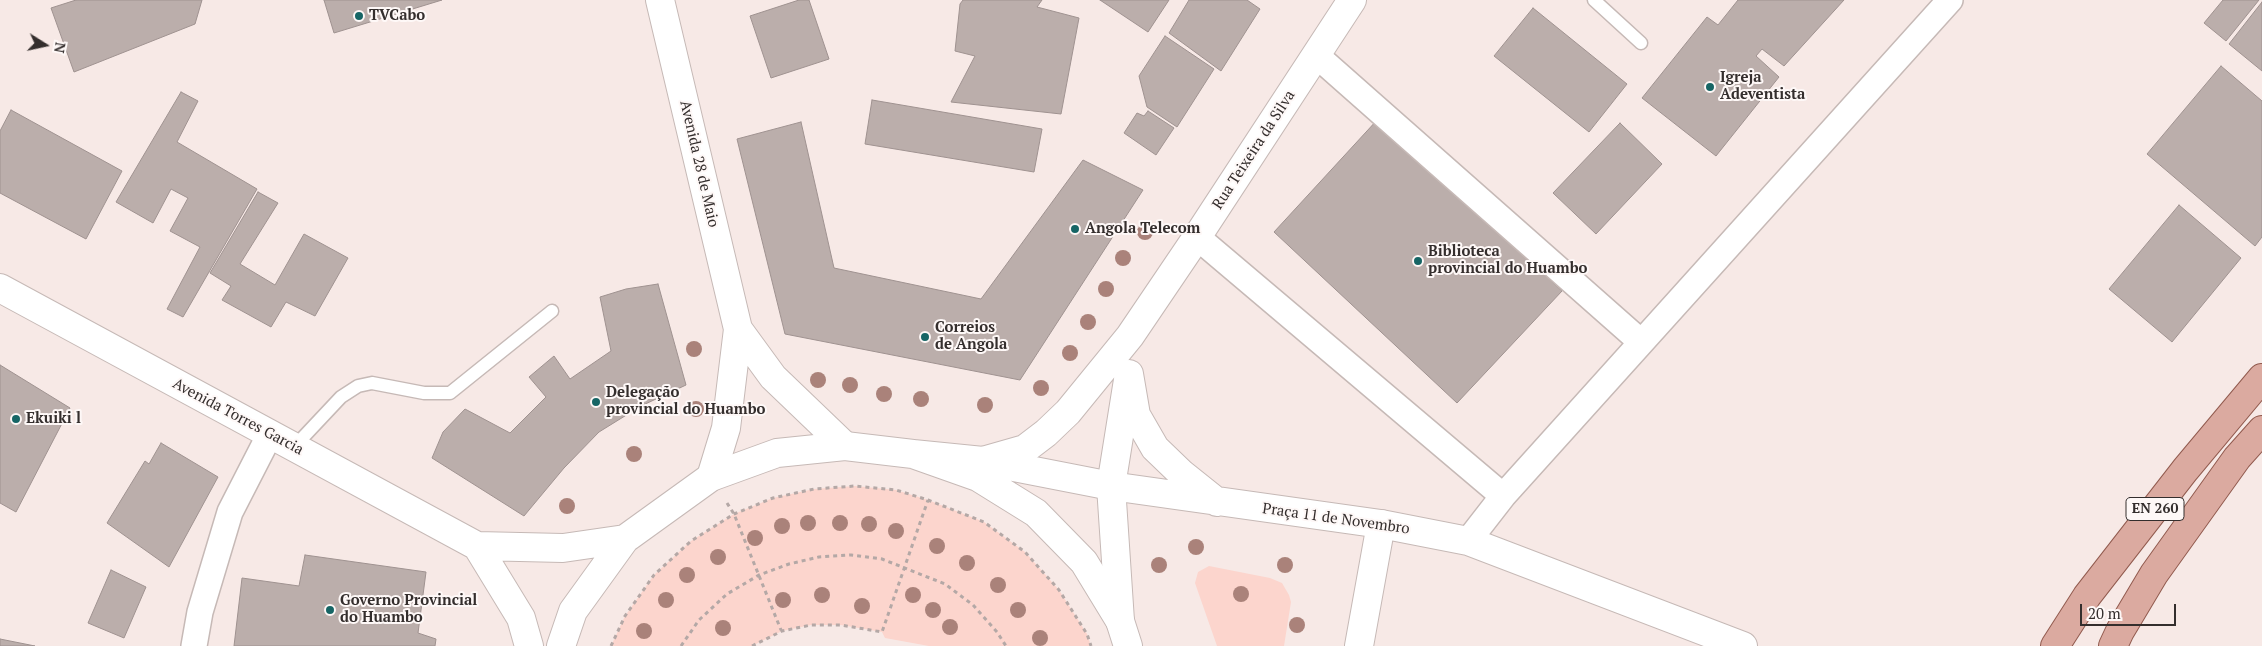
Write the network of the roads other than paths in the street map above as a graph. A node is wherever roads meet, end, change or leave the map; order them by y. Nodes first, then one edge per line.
1 (660, 0) edge
2 (1352, 0) edge
3 (1594, 0) edge
4 (1950, 0) edge
5 (1641, 43) dead end
6 (1316, 55) junction
7 (1197, 238) junction
8 (0, 288) edge
9 (1155, 300) junction
10 (552, 311) dead end
11 (738, 328) junction
12 (1641, 342) junction
13 (1129, 374) junction
14 (2262, 378) edge
15 (2262, 430) edge
16 (270, 434) junction
17 (845, 446) junction
18 (294, 447) junction
19 (913, 454) junction
20 (983, 461) junction
21 (711, 477) junction
22 (1111, 486) junction
23 (1503, 496) junction
24 (1218, 503) junction
25 (1381, 524) junction
26 (625, 539) junction
27 (1468, 541) junction
28 (477, 546) junction
29 (1124, 634) edge
30 (194, 646) edge
31 (529, 646) edge
32 (560, 646) edge
33 (1358, 646) edge
34 (1743, 646) edge
35 (2055, 646) edge
36 (2113, 646) edge

1 - 11 main road, Avenida 28 de Maio
2 - 6 main road, Rua Teixeira da Silva
3 - 5 lane
4 - 12 street
6 - 7 main road, Rua Teixeira da Silva
6 - 12 street
7 - 9 main road, Rua Teixeira da Silva
7 - 23 street
8 - 16 main road, Avenida Torres Garcia
9 - 13 main road, Rua Teixeira da Silva
9 - 20 main road, Rua Teixeira da Silva
10 - 18 lane
11 - 17 main road
11 - 21 main road
12 - 23 street
13 - 22 main road, Rua Teixeira da Silva
13 - 24 main road
14 - 35 main road, EN 260
15 - 36 main road, EN 260
16 - 18 main road, Avenida Torres Garcia
16 - 30 street
17 - 19 main road, Praça 11 de Novembro
17 - 21 main road, Praça 11 de Novembro
18 - 28 main road, Avenida Torres Garcia
19 - 20 main road, Praça 11 de Novembro
19 - 29 main road, Praça 11 de Novembro
20 - 22 main road, Praça 11 de Novembro
21 - 26 main road, Praça 11 de Novembro
22 - 24 main road, Praça 11 de Novembro
22 - 29 main road, Rua Teixeira da Silva
23 - 27 street
24 - 25 main road, Praça 11 de Novembro
25 - 27 main road, Praça 11 de Novembro
25 - 33 main road
26 - 28 main road
26 - 32 main road, Praça 11 de Novembro
27 - 34 main road, Praça 11 de Novembro
28 - 31 main road

